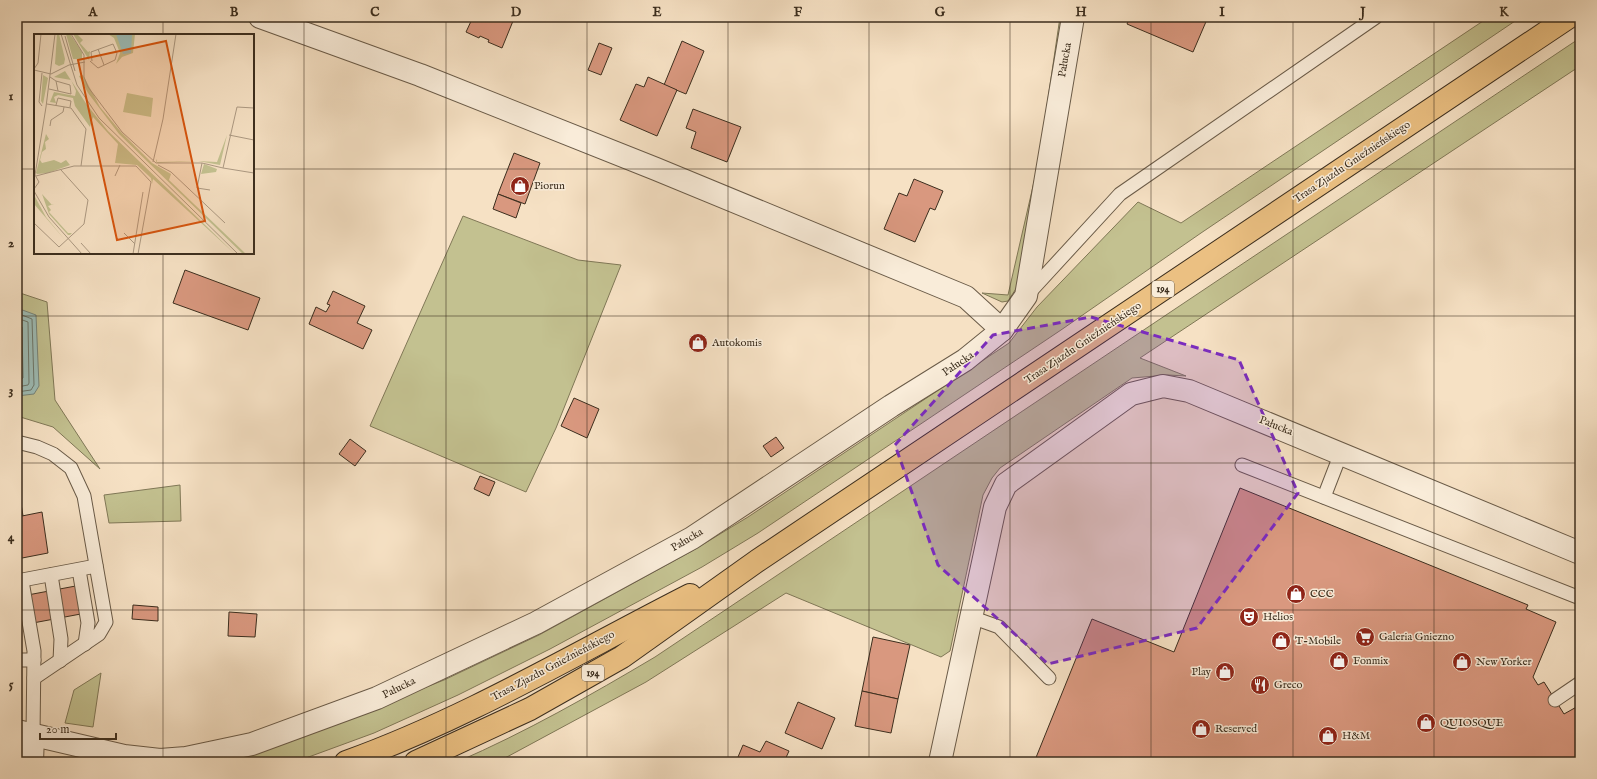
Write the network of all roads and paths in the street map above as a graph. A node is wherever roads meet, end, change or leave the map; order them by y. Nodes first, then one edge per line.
1 (260, 17) edge
2 (1073, 17) edge
3 (1373, 17) edge
4 (1569, 17) edge
5 (1026, 296) junction
6 (1002, 330) junction
7 (17, 442) edge
8 (1341, 453) junction
9 (1242, 465) dead end
10 (1324, 497) junction
11 (1580, 553) edge
12 (757, 561) junction
13 (96, 566) junction
14 (79, 570) junction
15 (51, 575) junction
16 (20, 581) edge
17 (1580, 598) edge
18 (971, 617) junction
19 (85, 644) junction
20 (17, 660) edge
21 (34, 660) junction
22 (60, 661) junction
23 (34, 678) junction
24 (1049, 678) dead end
25 (1580, 683) edge
26 (1555, 700) dead end
27 (25, 733) edge
28 (32, 762) edge
29 (346, 762) edge
30 (416, 762) edge
31 (940, 762) edge

1 - 6 street
2 - 5 street, Pałucka
3 - 5 lane
4 - 12 main road, Trasa Zjazdu Gnieźnieńskiego / 194
5 - 6 street, Pałucka
6 - 27 street, Pałucka
7 - 13 lane
8 - 10 lane
8 - 11 street, Pałucka
8 - 18 street, Pałucka
9 - 10 lane
10 - 17 lane
12 - 29 main road, Trasa Zjazdu Gnieźnieńskiego / 194
12 - 30 main road, Trasa Zjazdu Gnieźnieńskiego / 194
13 - 14 lane
13 - 19 lane
14 - 15 lane
14 - 19 lane
15 - 16 lane
15 - 22 lane
16 - 21 lane
18 - 24 lane
18 - 31 street, Pałucka
19 - 22 lane
20 - 21 lane
21 - 23 lane
22 - 23 lane
23 - 27 lane
25 - 26 lane
27 - 28 street

